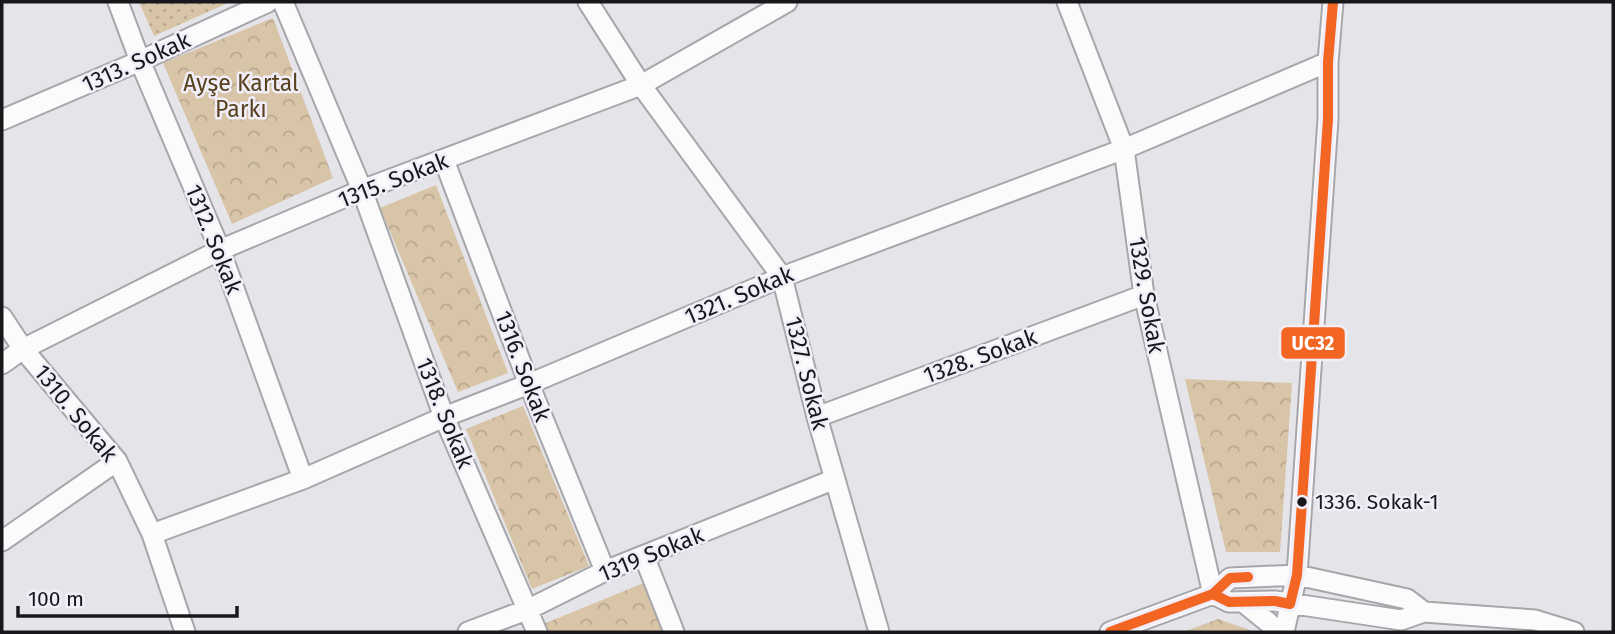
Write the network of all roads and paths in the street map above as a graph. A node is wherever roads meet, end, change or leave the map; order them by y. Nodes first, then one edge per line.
1 (118, 2) edge
2 (268, 2) edge
3 (283, 2) edge
4 (588, 2) edge
5 (787, 2) edge
6 (1067, 2) edge
7 (1333, 2) edge
8 (140, 61) junction
9 (1328, 62) junction
10 (641, 85) junction
11 (2, 120) edge
12 (1124, 149) junction
13 (444, 160) junction
14 (362, 190) junction
15 (220, 250) junction
16 (782, 277) junction
17 (1144, 295) junction
18 (2, 317) edge
19 (23, 349) junction
20 (2, 364) edge
21 (529, 384) junction
22 (444, 417) junction
23 (817, 417) junction
24 (117, 461) junction
25 (835, 479) junction
26 (303, 480) junction
27 (152, 534) junction
28 (2, 541) edge
29 (644, 556) junction
30 (606, 571) junction
31 (1297, 575) junction
32 (1213, 594) junction
33 (1244, 602) junction
34 (1290, 604) junction
35 (529, 609) junction
36 (1424, 612) junction
37 (185, 632) edge
38 (468, 632) edge
39 (537, 632) edge
40 (674, 632) edge
41 (878, 632) edge
42 (1110, 632) edge
43 (1276, 632) edge
44 (1283, 632) edge
45 (1574, 632) edge

1 - 8 street, 1312. Sokak
2 - 8 street, 1313. Sokak
3 - 14 street, 1318. Sokak
4 - 10 street, 1327. Sokak
5 - 10 street, 1315. Sokak
6 - 12 street, 1329. Sokak
7 - 9 street
8 - 11 street, 1313. Sokak
8 - 15 street, 1312. Sokak
9 - 12 street, 1321. Sokak
9 - 31 street
10 - 13 street, 1315. Sokak
10 - 16 street, 1327. Sokak
12 - 16 street, 1321. Sokak
12 - 17 street, 1329. Sokak
13 - 14 street, 1315. Sokak
13 - 21 street, 1316. Sokak
14 - 15 street, 1315. Sokak
14 - 22 street, 1318. Sokak
15 - 19 street, 1315. Sokak
15 - 26 street, 1312. Sokak
16 - 21 street, 1321. Sokak
16 - 23 street, 1327. Sokak
17 - 23 street, 1328. Sokak
17 - 32 street, 1329. Sokak
18 - 19 street, 1310. Sokak
19 - 20 street, 1315. Sokak
19 - 24 street, 1310. Sokak
21 - 22 street, 1321. Sokak
21 - 30 street, 1316. Sokak
22 - 26 street, 1321. Sokak
22 - 35 street, 1318. Sokak
23 - 25 street, 1327. Sokak
24 - 27 street, 1310. Sokak
24 - 28 street
25 - 29 street, 1319 Sokak
25 - 41 street, 1327. Sokak
26 - 27 street, 1321. Sokak
27 - 37 street, 1310. Sokak
29 - 30 street, 1319 Sokak
29 - 40 street
30 - 35 street, 1319 Sokak
31 - 32 street
31 - 34 street
31 - 36 street
32 - 33 street
32 - 42 street
33 - 34 street
33 - 43 street
34 - 36 street
34 - 44 street
35 - 38 street, 1319 Sokak
35 - 39 street, 1318. Sokak
36 - 45 street

